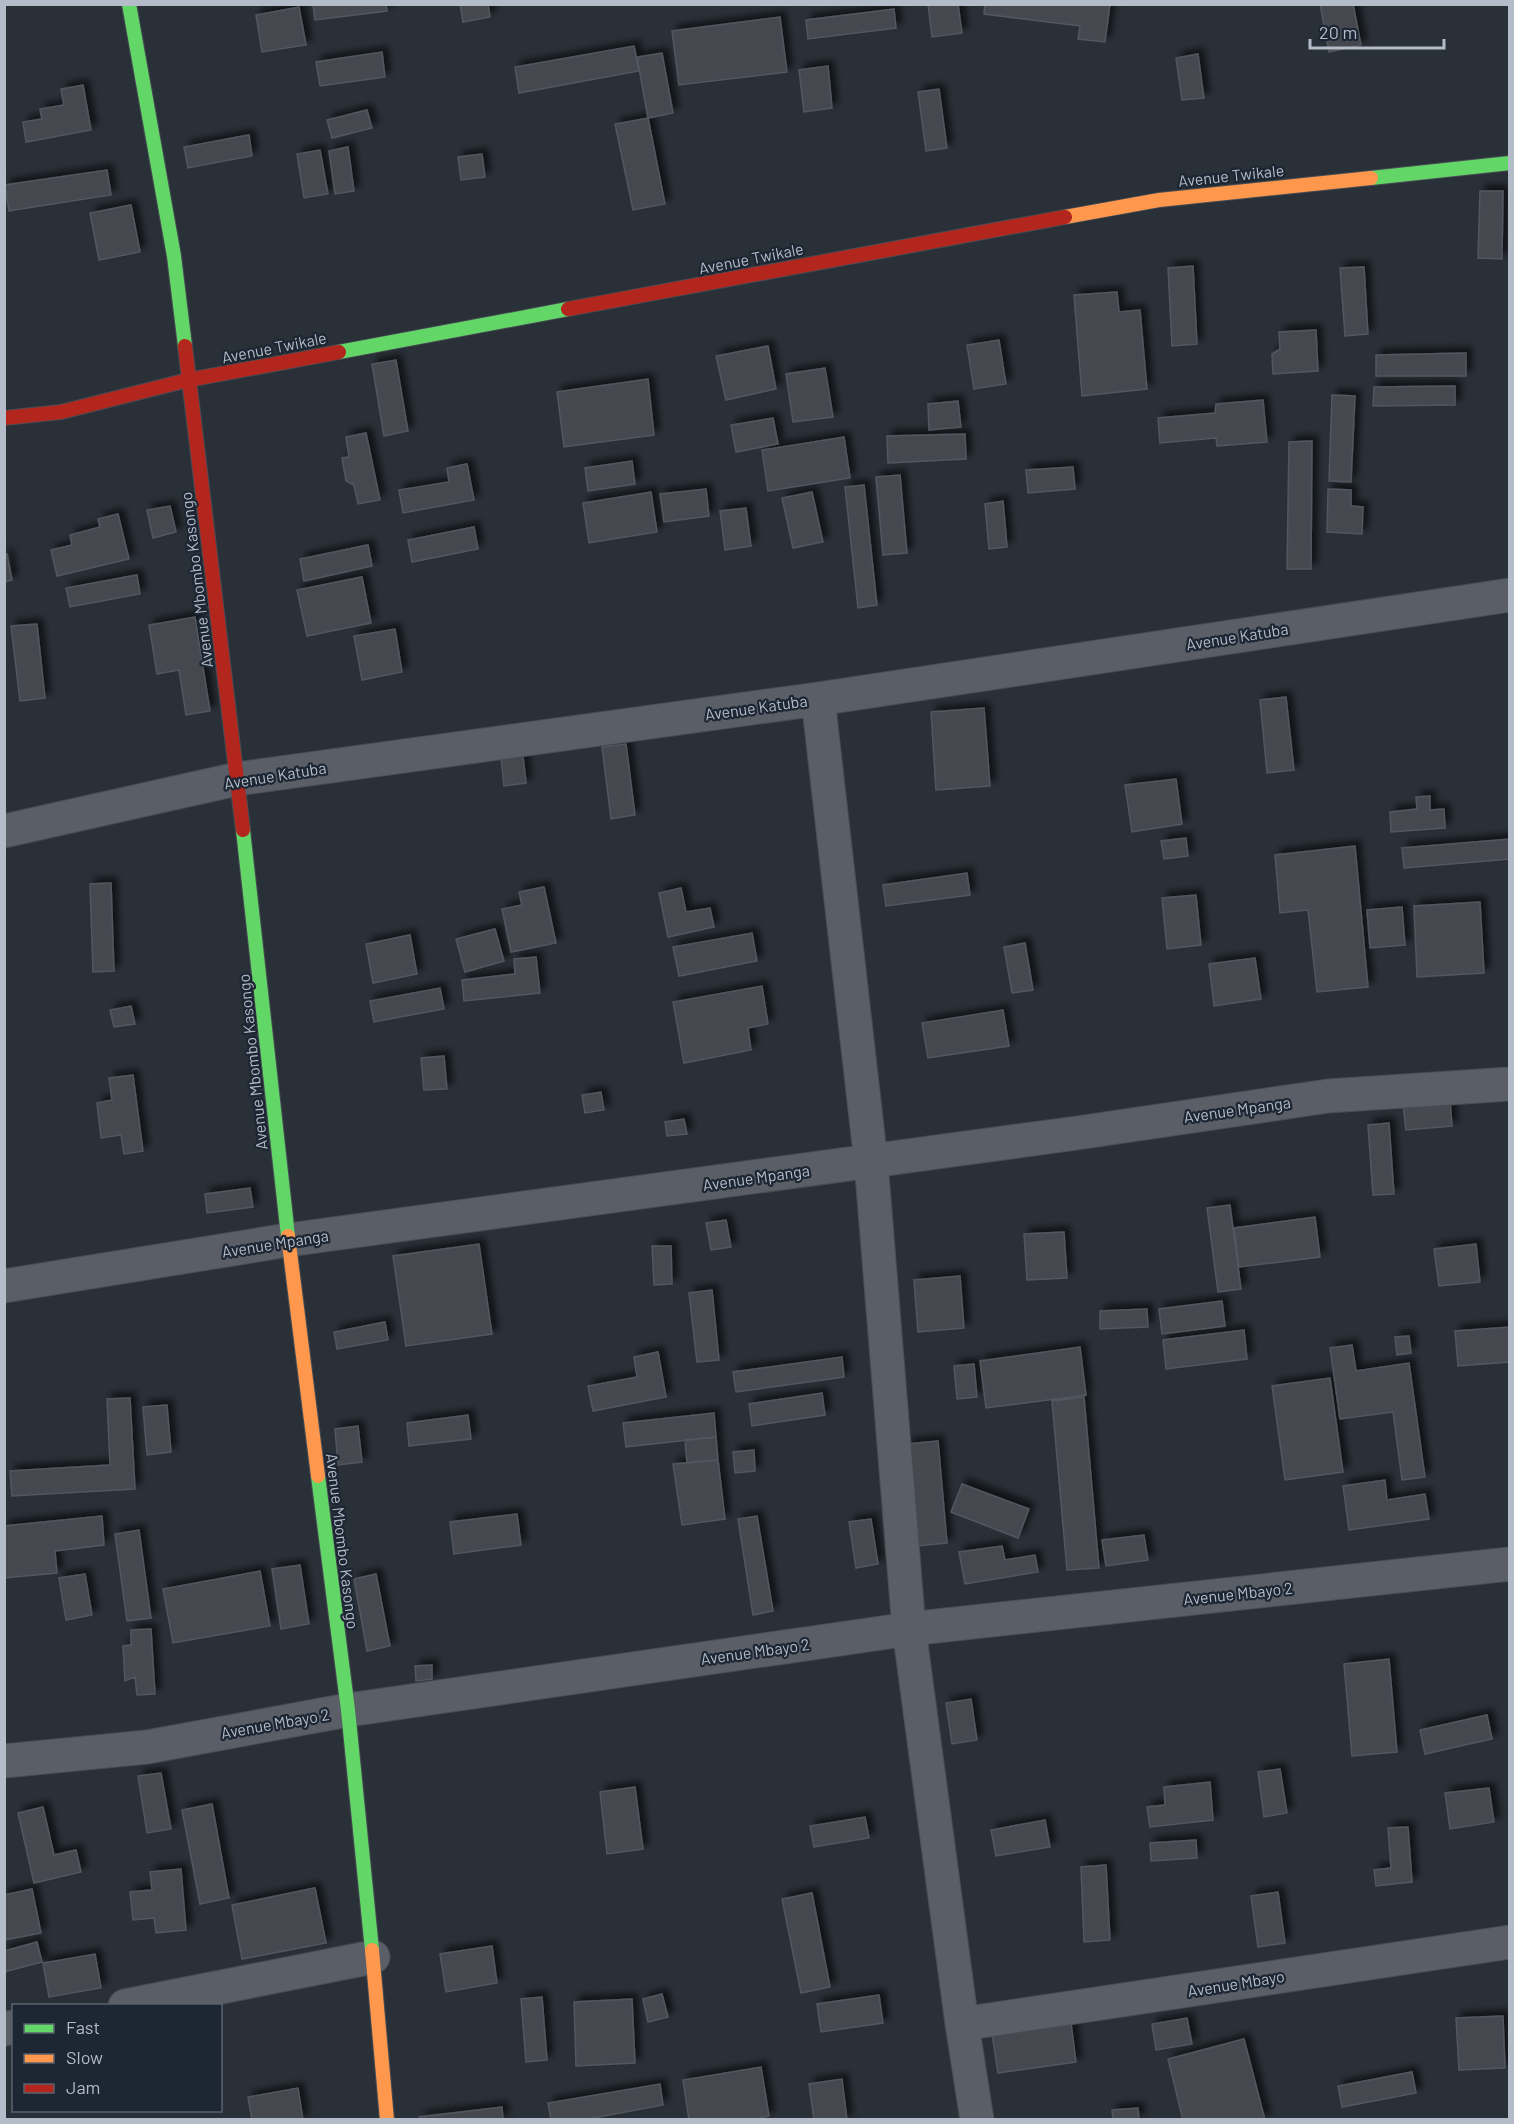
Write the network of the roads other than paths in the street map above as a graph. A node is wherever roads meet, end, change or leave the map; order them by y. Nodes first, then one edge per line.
1 (129, 4) edge
2 (1509, 163) edge
3 (188, 380) junction
4 (4, 418) edge
5 (1509, 595) edge
6 (818, 699) junction
7 (237, 779) junction
8 (4, 831) edge
9 (1509, 1084) edge
10 (871, 1162) junction
11 (288, 1240) junction
12 (4, 1286) edge
13 (1509, 1564) edge
14 (909, 1629) junction
15 (348, 1710) junction
16 (4, 1761) edge
17 (1509, 1942) edge
18 (373, 1957) junction
19 (135, 2004) edge
20 (962, 2024) junction
21 (387, 2120) edge
22 (977, 2120) edge

1 - 3 street, Avenue Mbombo Kasongo
2 - 3 street, Avenue Twikale
3 - 4 street, Avenue Twikale
3 - 7 street, Avenue Mbombo Kasongo
5 - 6 street, Avenue Katuba
6 - 7 street, Avenue Katuba
6 - 10 street
7 - 8 street, Avenue Katuba
7 - 11 street, Avenue Mbombo Kasongo
9 - 10 street, Avenue Mpanga
10 - 11 street, Avenue Mpanga
10 - 14 street
11 - 12 street, Avenue Mpanga
11 - 15 street, Avenue Mbombo Kasongo
13 - 14 street, Avenue Mbayo 2
14 - 15 street, Avenue Mbayo 2
14 - 20 street
15 - 16 street, Avenue Mbayo 2
15 - 18 street, Avenue Mbombo Kasongo
17 - 20 street, Avenue Mbayo
18 - 19 street
18 - 21 street, Avenue Mbombo Kasongo
20 - 22 street

